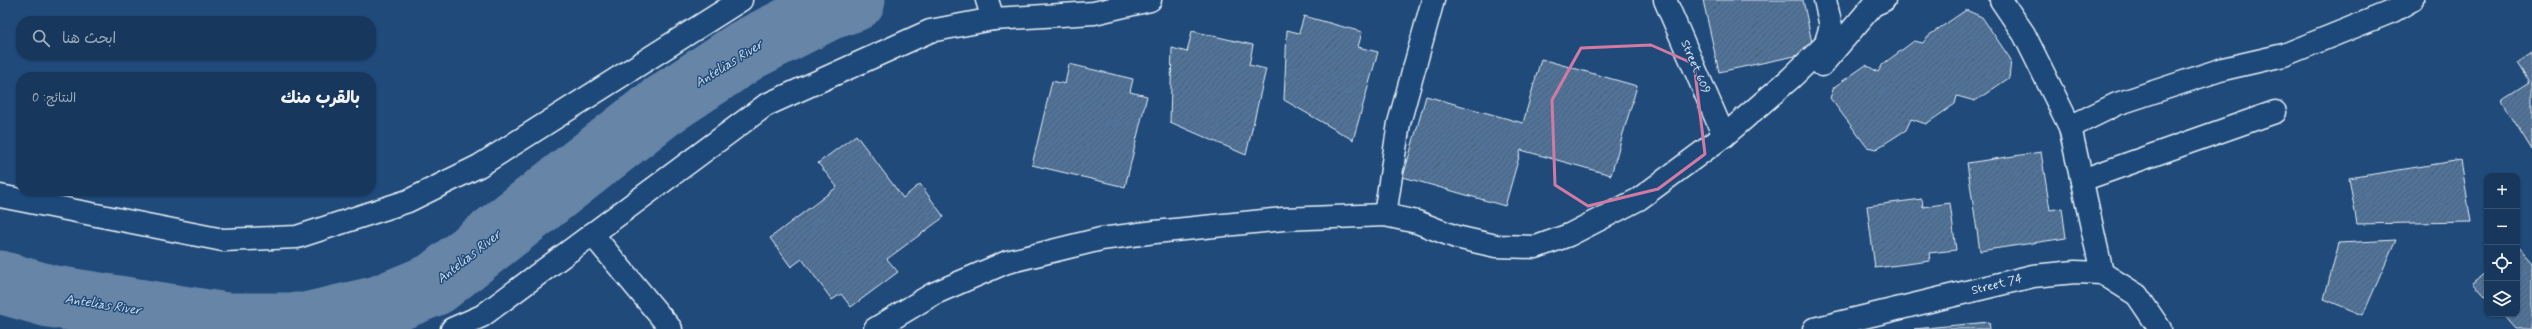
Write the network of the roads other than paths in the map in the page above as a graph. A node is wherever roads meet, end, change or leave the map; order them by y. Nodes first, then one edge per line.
1 (741, 0) edge
2 (1150, 0) edge
3 (1432, 0) edge
4 (1665, 0) edge
5 (1825, 0) edge
6 (1884, 0) edge
7 (2001, 0) edge
8 (2412, 0) edge
9 (990, 7) edge
10 (1816, 75) dead end
11 (2275, 112) dead end
12 (2070, 128) junction
13 (1724, 136) junction
14 (2082, 180) junction
15 (0, 196) edge
16 (1385, 215) junction
17 (592, 234) junction
18 (2102, 273) junction
19 (452, 329) edge
20 (671, 329) edge
21 (875, 329) edge
22 (1814, 329) edge
23 (2160, 329) edge

1 - 15 street
2 - 9 street
3 - 16 street
4 - 13 street, Street 609
5 - 13 street
6 - 10 street
7 - 12 street
8 - 12 street
9 - 17 street
11 - 14 street
12 - 14 street
13 - 16 street
14 - 18 street
16 - 21 street
17 - 19 street
17 - 20 street
18 - 22 street, Street 74
18 - 23 street

